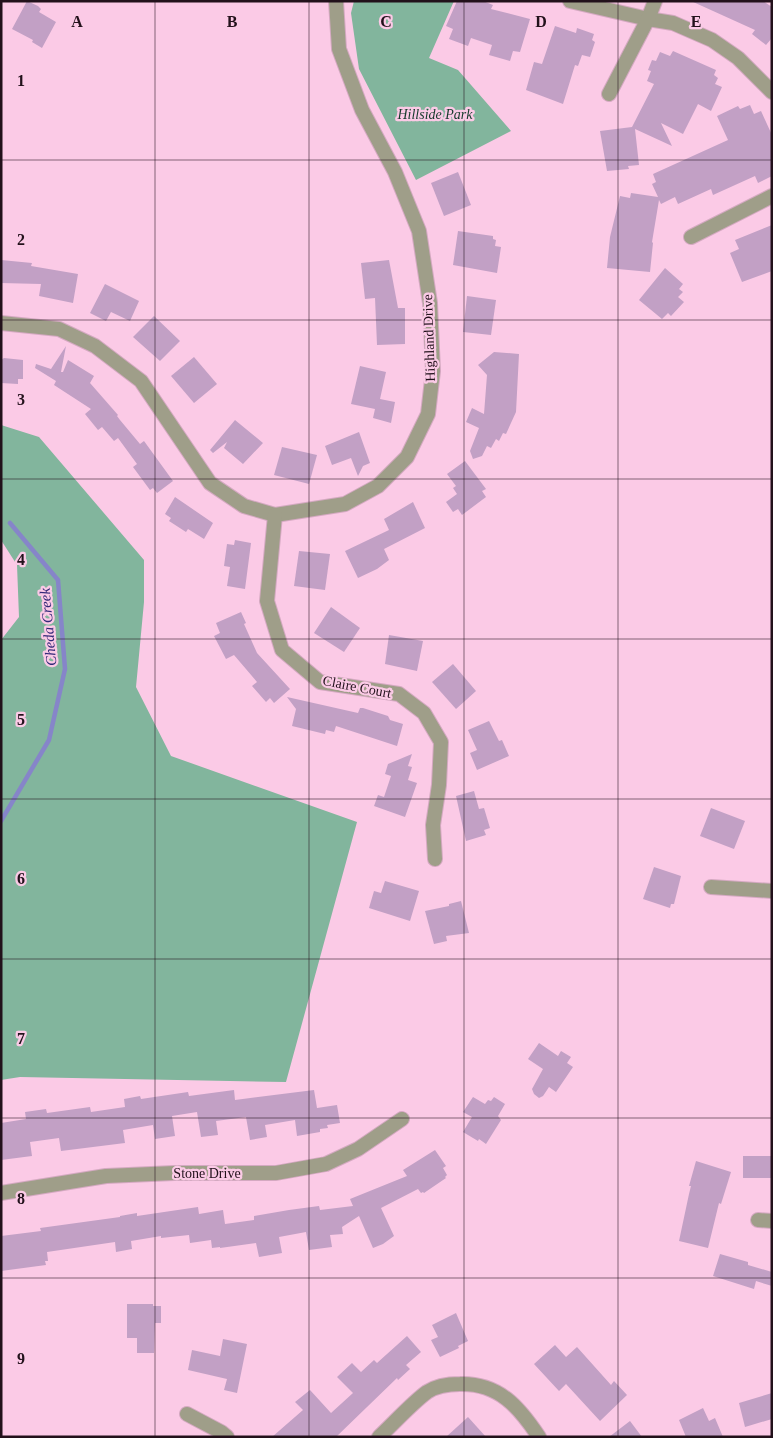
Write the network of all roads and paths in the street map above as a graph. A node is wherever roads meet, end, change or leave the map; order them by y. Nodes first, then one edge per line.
1 (336, 1) edge
2 (570, 1) edge
3 (655, 1) edge
4 (648, 19) junction
5 (772, 92) edge
6 (609, 94) dead end
7 (772, 196) edge
8 (691, 238) dead end
9 (1, 322) edge
10 (275, 514) junction
11 (435, 858) dead end
12 (711, 888) dead end
13 (772, 891) edge
14 (402, 1119) dead end
15 (1, 1193) edge
16 (187, 1414) dead end
17 (226, 1437) edge
18 (379, 1437) edge
19 (539, 1437) edge

1 - 10 street, Highland Drive
2 - 4 street
3 - 4 street
4 - 5 street
4 - 6 street
7 - 8 street
9 - 10 street, Highland Drive
10 - 11 street, Claire Court
12 - 13 street
14 - 15 street, Stone Drive
16 - 17 street
18 - 19 street

